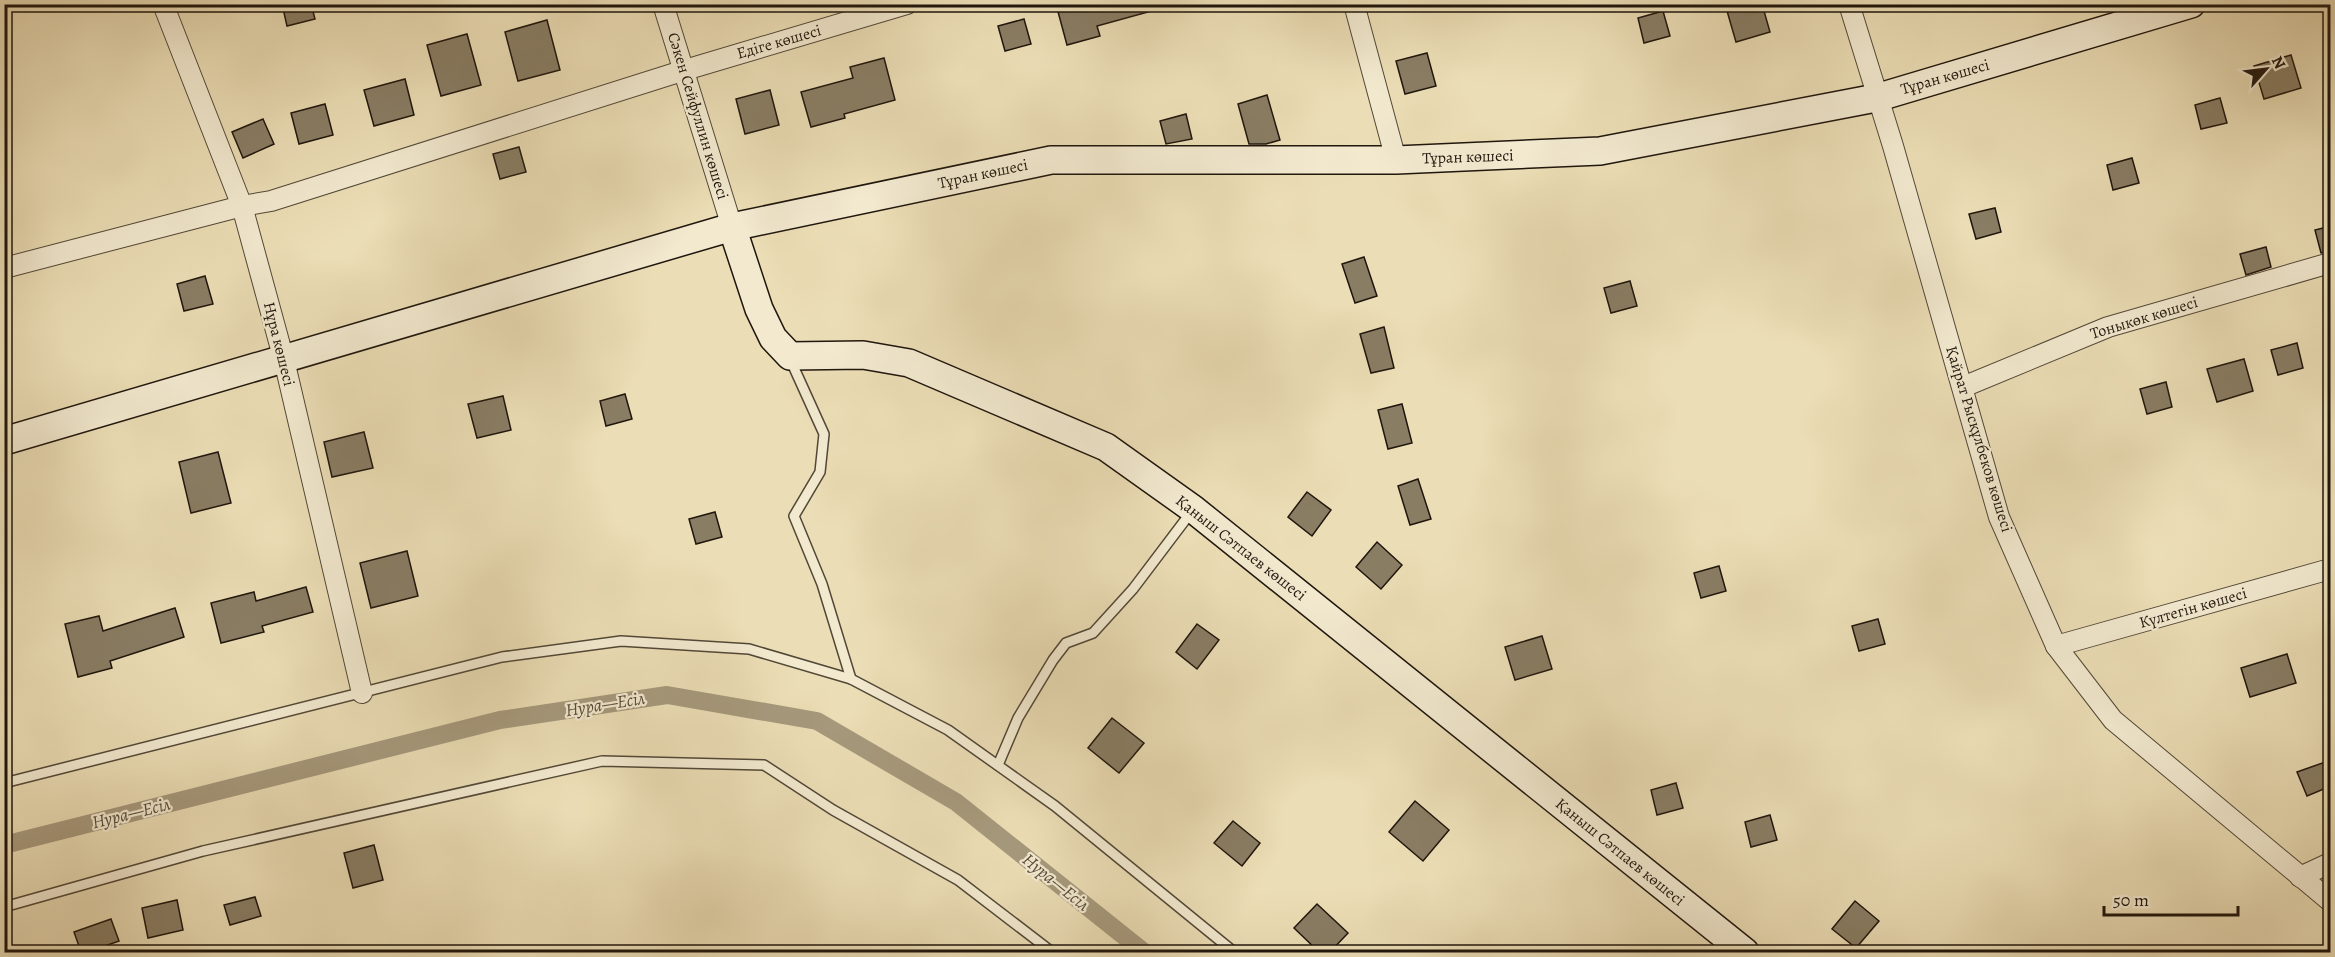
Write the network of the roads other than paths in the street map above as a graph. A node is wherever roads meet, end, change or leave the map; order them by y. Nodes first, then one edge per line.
1 (163, 4) edge
2 (663, 4) edge
3 (907, 4) edge
4 (1354, 4) edge
5 (1849, 4) edge
6 (2191, 4) edge
7 (685, 69) junction
8 (1876, 98) junction
9 (1396, 160) junction
10 (242, 206) junction
11 (732, 227) junction
12 (2331, 263) edge
13 (4, 268) edge
14 (790, 356) junction
15 (284, 360) junction
16 (1963, 387) junction
17 (4, 441) edge
18 (1193, 509) junction
19 (2331, 570) edge
20 (2056, 646) junction
21 (850, 679) junction
22 (362, 693) junction
23 (998, 765) junction
24 (4, 783) edge
25 (2331, 863) edge
26 (2300, 877) junction
27 (2331, 901) edge
28 (4, 907) edge
29 (1052, 952) edge
30 (1234, 952) edge
31 (1745, 952) edge

1 - 10 street, Нұра көшесі
2 - 7 street, Сәкен Сейфуллин көшесі
3 - 7 street, Едіге көшесі
4 - 9 street
5 - 8 street, Қайрат Рысқұлбеков көшесі
6 - 8 street, Тұран көшесі
7 - 10 street, Едіге көшесі
7 - 11 street, Сәкен Сейфуллин көшесі
8 - 9 street, Тұран көшесі
8 - 16 street, Қайрат Рысқұлбеков көшесі
9 - 11 street, Тұран көшесі
10 - 13 street, Едіге көшесі
10 - 15 street, Нұра көшесі
11 - 14 street
11 - 15 street, Тұран көшесі
12 - 16 street, Тоныкөк көшесі
14 - 18 street, Қаныш Сәтпаев көшесі
14 - 21 lane
15 - 17 street, Тұран көшесі
15 - 22 street, Нұра көшесі
16 - 20 street, Қайрат Рысқұлбеков көшесі
18 - 23 lane
18 - 31 street, Қаныш Сәтпаев көшесі
19 - 20 street, Күлтегін көшесі
20 - 26 street, Қайрат Рысқұлбеков көшесі
21 - 22 lane
21 - 23 lane
22 - 24 lane
23 - 30 lane
25 - 26 street
26 - 27 street, Қайрат Рысқұлбеков көшесі
28 - 29 lane

